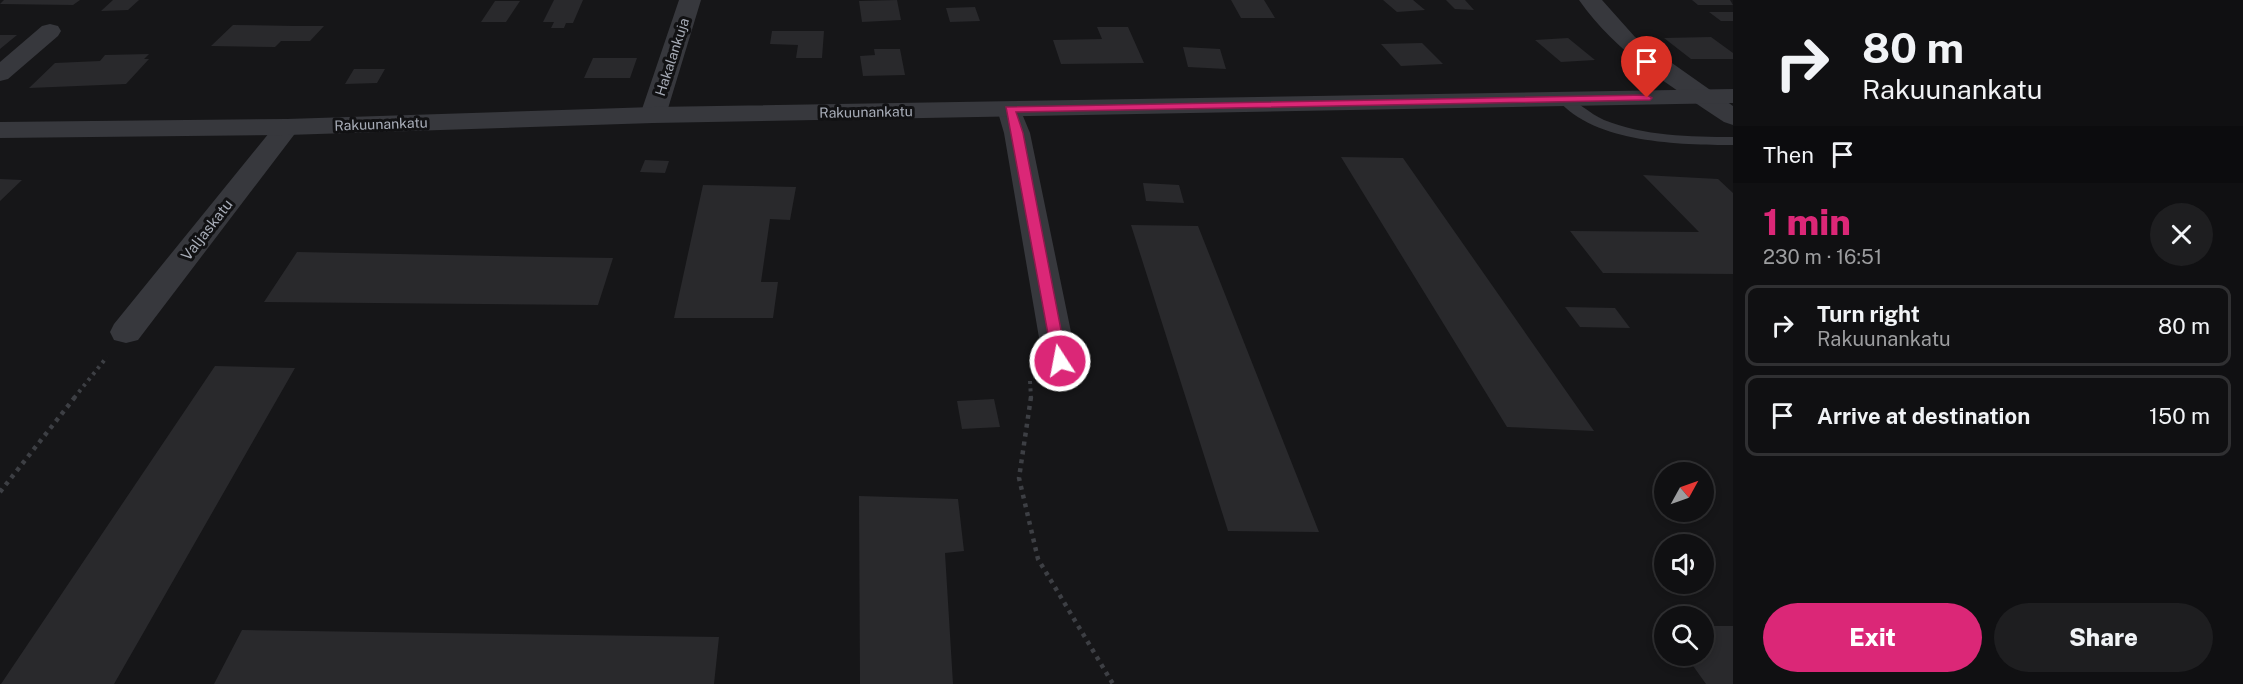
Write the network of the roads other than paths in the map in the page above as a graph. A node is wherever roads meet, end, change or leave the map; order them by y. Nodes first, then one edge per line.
1 (690, 0) edge
2 (1590, 0) edge
3 (50, 31) dead end
4 (0, 74) edge
5 (1702, 96) junction
6 (1733, 96) edge
7 (1564, 100) junction
8 (1010, 109) junction
9 (653, 115) junction
10 (1733, 117) edge
11 (287, 127) junction
12 (0, 130) edge
13 (1733, 141) edge
14 (126, 332) road end
15 (1060, 361) dead end

1 - 9 street, Hakalankuja
2 - 5 street
3 - 4 street
5 - 6 street, Rakuunankatu
5 - 7 street, Rakuunankatu
5 - 10 street
7 - 8 street, Rakuunankatu
7 - 13 lane
8 - 9 street, Rakuunankatu
8 - 15 street
9 - 11 street, Rakuunankatu
11 - 12 street, Rakuunankatu
11 - 14 street, Valjaskatu

